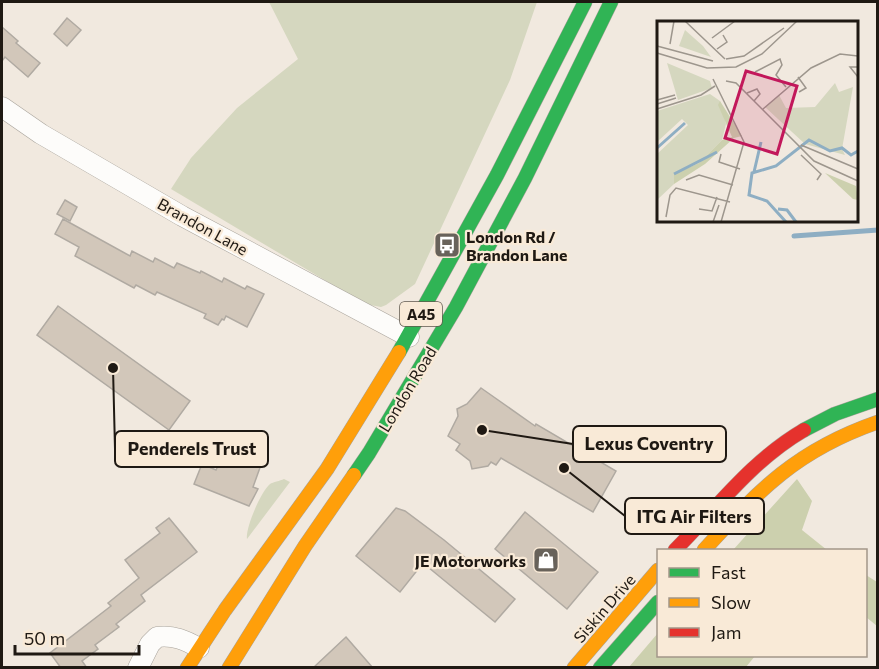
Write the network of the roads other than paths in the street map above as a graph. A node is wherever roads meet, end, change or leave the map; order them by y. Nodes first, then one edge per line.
1 (585, 2) edge
2 (611, 2) edge
3 (2, 107) edge
4 (409, 337) junction
5 (878, 399) edge
6 (878, 422) edge
7 (676, 549) edge
8 (706, 549) edge
9 (657, 571) edge
10 (657, 603) edge
11 (199, 648) junction
12 (138, 668) edge
13 (187, 668) edge
14 (229, 668) edge
15 (574, 668) edge
16 (600, 668) edge

1 - 4 main road, London Road / A45
2 - 14 main road, London Road / A45
3 - 4 street, Brandon Lane
4 - 11 main road, London Road / A45
5 - 7 main road
6 - 8 main road
9 - 15 main road, Siskin Drive
10 - 16 main road
11 - 12 street
11 - 13 main road, London Road / A45

